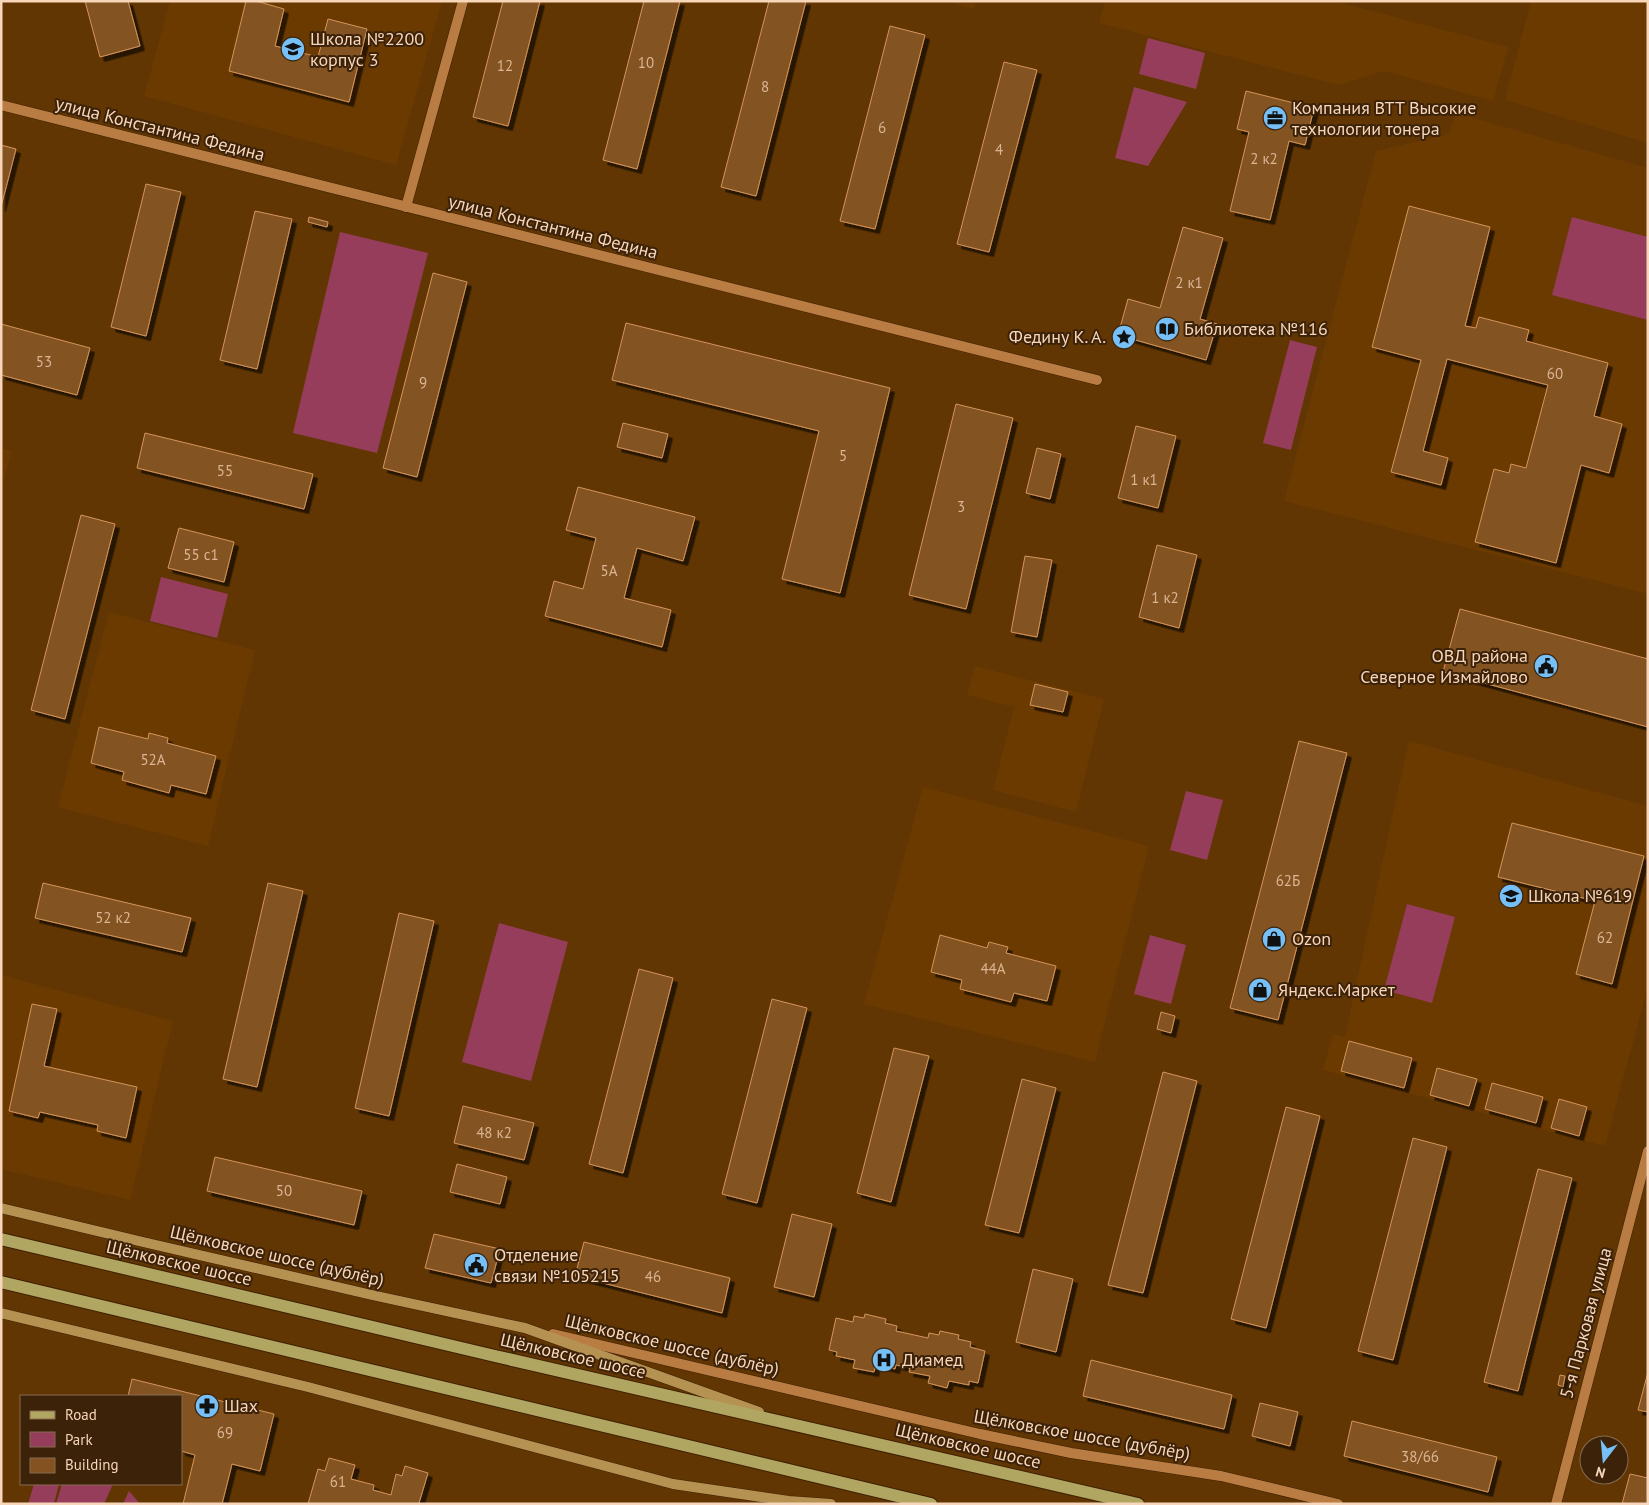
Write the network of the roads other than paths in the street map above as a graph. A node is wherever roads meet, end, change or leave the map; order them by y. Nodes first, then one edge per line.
1 (463, 1) edge
2 (1, 105) edge
3 (406, 208) junction
4 (1097, 380) dead end
5 (1648, 1151) edge
6 (1, 1208) edge
7 (7, 1240) edge
8 (3, 1282) edge
9 (1, 1313) edge
10 (525, 1328) junction
11 (791, 1423) junction
12 (831, 1504) edge
13 (931, 1504) edge
14 (1138, 1504) edge
15 (1338, 1504) edge
16 (1556, 1504) edge

1 - 3 street
2 - 3 street, улица Константина Федина
3 - 4 street, улица Константина Федина
5 - 16 street, 5-я Парковая улица
6 - 10 main road, Щёлковское шоссе (дублёр)
7 - 11 main road, Щёлковское шоссе
8 - 13 main road
9 - 12 main road
10 - 11 main road
10 - 15 street, Щёлковское шоссе (дублёр)
11 - 14 main road, Щёлковское шоссе

